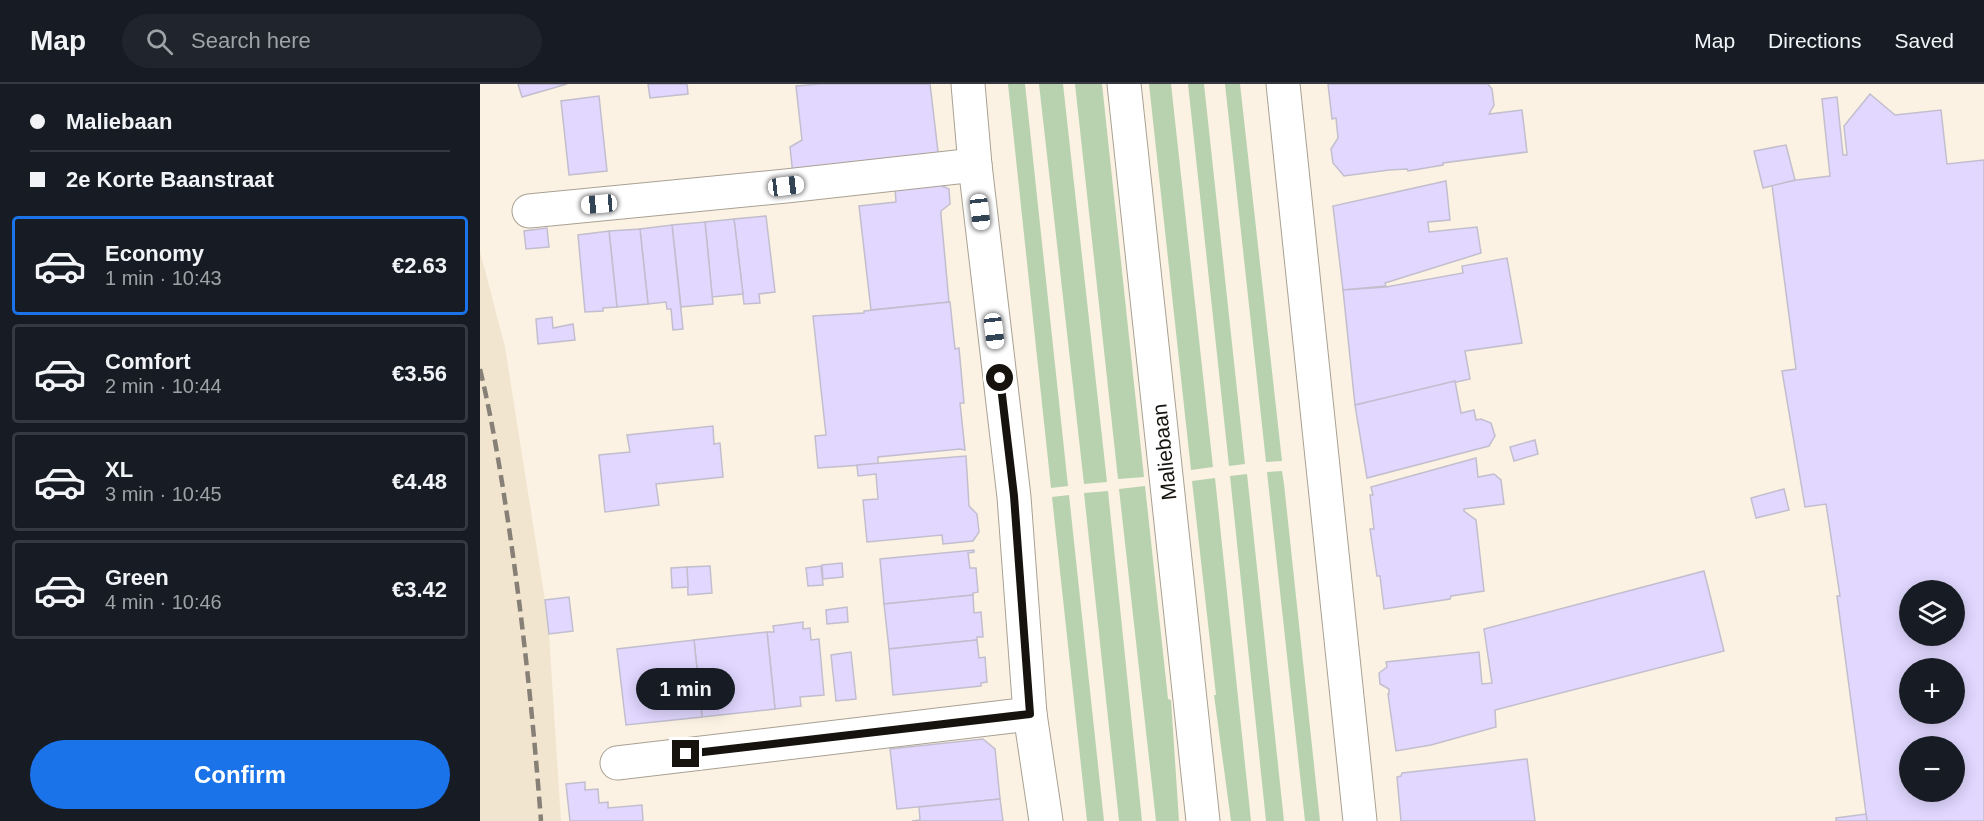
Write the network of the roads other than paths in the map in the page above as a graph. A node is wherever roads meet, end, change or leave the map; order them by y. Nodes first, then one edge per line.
1 (968, 84) edge
2 (1124, 84) edge
3 (1283, 84) edge
4 (975, 165) junction
5 (528, 211) dead end
6 (1030, 714) junction
7 (617, 763) dead end
8 (1046, 821) edge
9 (1203, 821) edge
10 (1360, 821) edge

1 - 4 street
2 - 9 street, Maliebaan
3 - 10 street
4 - 5 street
4 - 6 street
6 - 7 street
6 - 8 street

